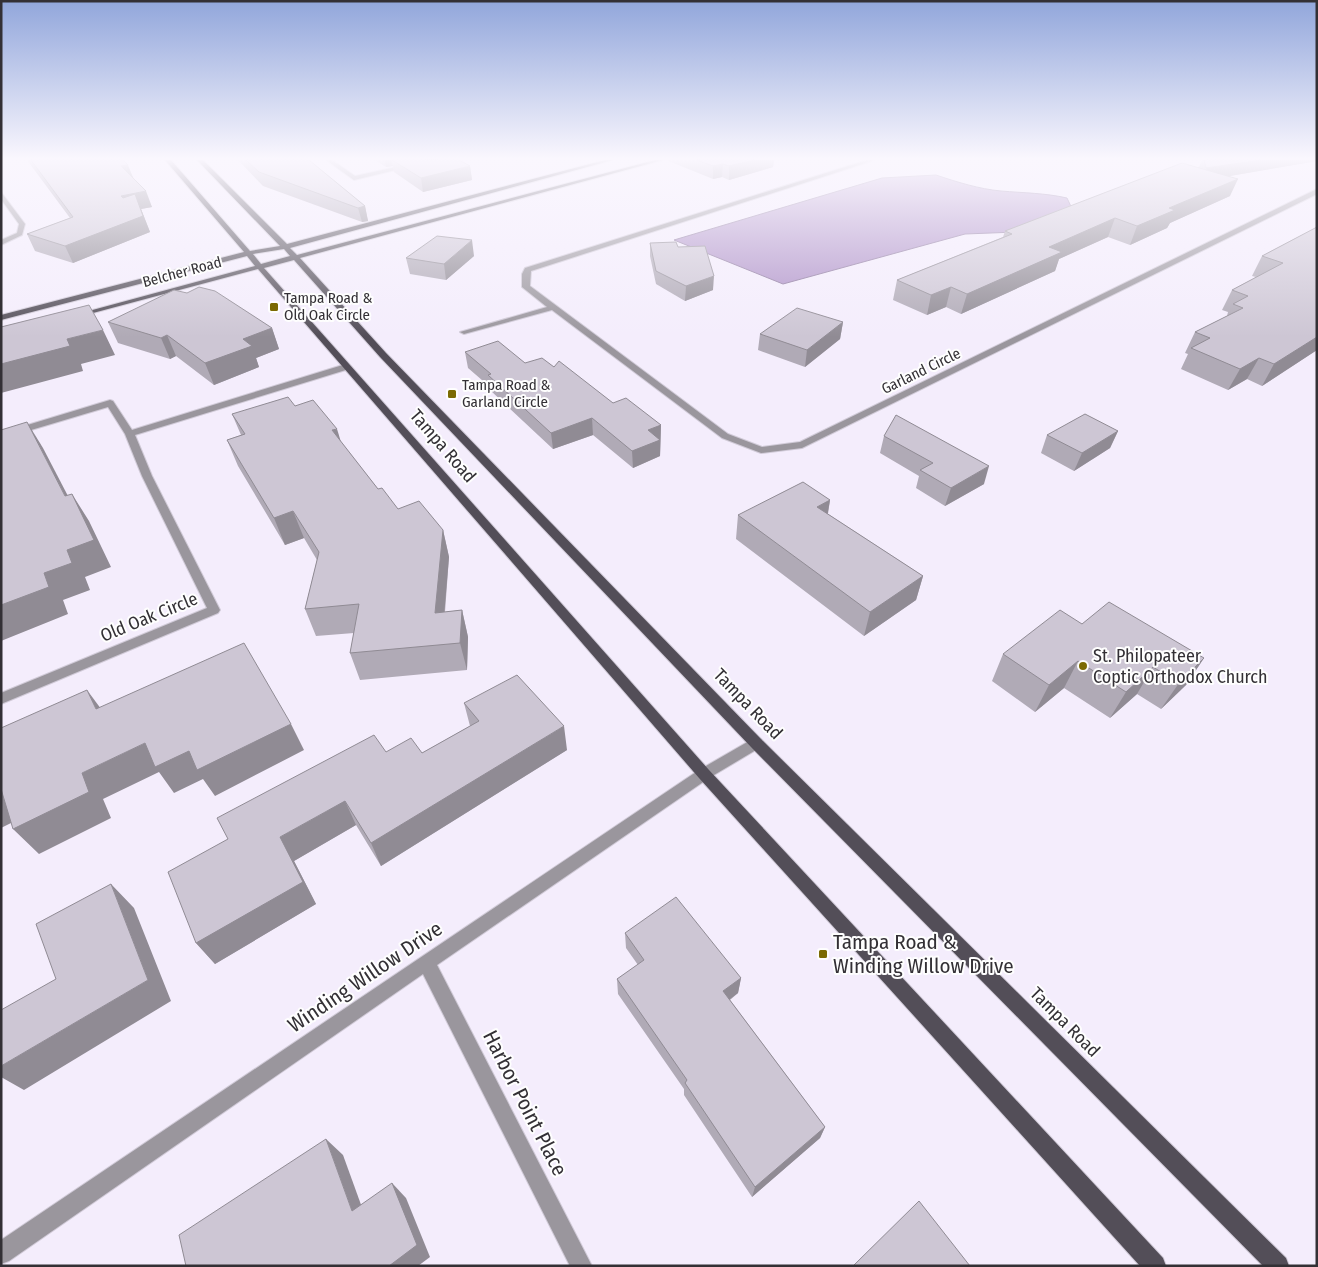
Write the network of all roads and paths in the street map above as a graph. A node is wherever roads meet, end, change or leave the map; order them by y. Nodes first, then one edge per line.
1 (19, 219) edge
2 (218, 219) edge
3 (258, 219) edge
4 (389, 219) edge
5 (440, 219) edge
6 (687, 219) edge
7 (1260, 219) edge
8 (1, 243) edge
9 (285, 247) junction
10 (249, 253) junction
11 (296, 258) junction
12 (258, 266) junction
13 (552, 308) junction
14 (1, 318) edge
15 (67, 318) edge
16 (464, 332) dead end
17 (346, 367) junction
18 (130, 434) junction
19 (1, 436) edge
20 (1, 699) edge
21 (756, 743) junction
22 (704, 774) junction
23 (426, 962) junction
24 (1, 1253) edge
25 (581, 1266) edge
26 (1155, 1266) edge
27 (1278, 1266) edge

1 - 8 street
2 - 10 main road, Tampa Road
3 - 9 main road, Tampa Road
4 - 9 main road, Belcher Road
5 - 11 main road, Belcher Road
6 - 13 street, Garland Circle
7 - 13 street, Garland Circle
9 - 10 main road, Belcher Road
9 - 11 main road, Tampa Road
10 - 12 main road, Tampa Road
10 - 14 main road, Belcher Road
11 - 12 main road, Belcher Road
11 - 21 main road, Tampa Road
12 - 15 main road, Belcher Road
12 - 17 main road, Tampa Road
13 - 16 street
17 - 18 street
17 - 22 main road, Tampa Road
18 - 19 street, Old Oak Circle
18 - 20 street, Old Oak Circle
21 - 22 street, Winding Willow Drive
21 - 27 main road, Tampa Road
22 - 23 street, Winding Willow Drive
22 - 26 main road, Tampa Road
23 - 24 street, Winding Willow Drive
23 - 25 street, Harbor Point Place

